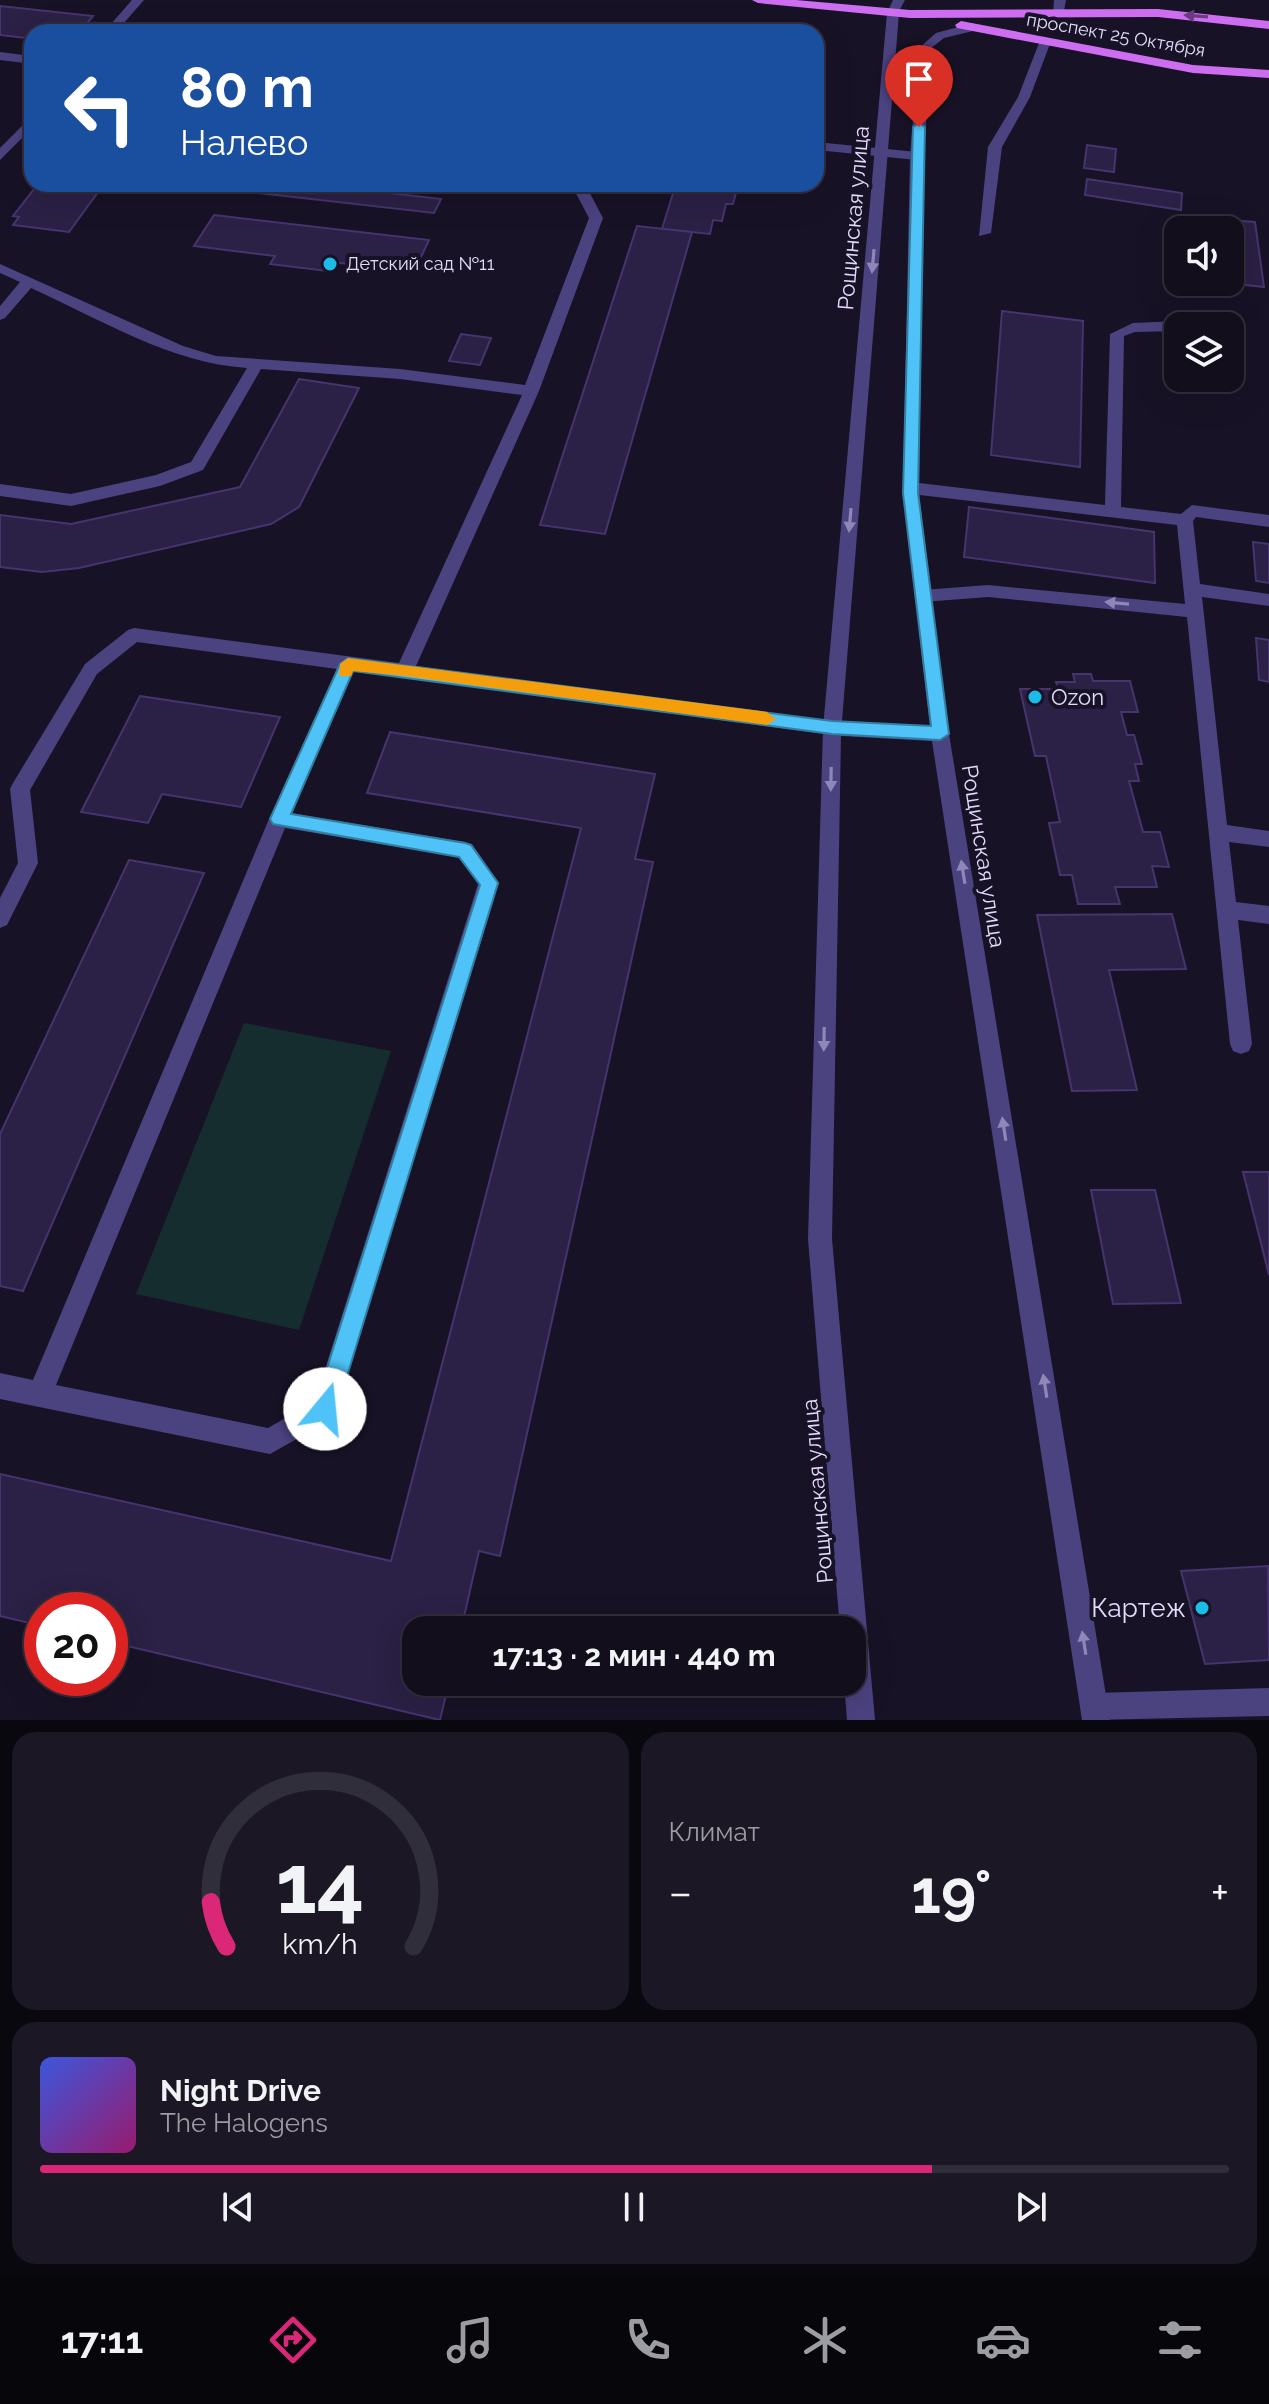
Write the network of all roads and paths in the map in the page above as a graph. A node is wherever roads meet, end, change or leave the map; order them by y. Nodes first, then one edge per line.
1 (138, 0) edge
2 (758, 0) edge
3 (1060, 0) edge
4 (896, 6) edge
5 (1122, 12) junction
6 (910, 14) junction
7 (1059, 14) junction
8 (117, 24) edge
9 (1269, 25) edge
10 (973, 27) junction
11 (1045, 41) junction
12 (0, 56) edge
13 (24, 59) edge
14 (1138, 59) junction
15 (1269, 74) edge
16 (24, 129) edge
17 (824, 147) edge
18 (883, 153) junction
19 (0, 156) edge
20 (917, 156) junction
21 (582, 192) edge
22 (984, 233) dead end
23 (0, 268) edge
24 (29, 281) junction
25 (0, 315) edge
26 (1164, 327) edge
27 (256, 365) junction
28 (531, 391) junction
29 (911, 488) junction
30 (0, 490) edge
31 (1113, 513) junction
32 (1185, 520) junction
33 (1269, 521) edge
34 (1193, 589) junction
35 (923, 596) junction
36 (1269, 600) edge
37 (1195, 611) junction
38 (348, 664) junction
39 (405, 670) junction
40 (832, 728) junction
41 (940, 734) junction
42 (279, 819) junction
43 (1219, 832) junction
44 (1269, 839) edge
45 (1227, 910) junction
46 (1269, 915) edge
47 (0, 919) edge
48 (1241, 1044) dead end
49 (0, 1386) edge
50 (40, 1394) junction
51 (1269, 1702) edge
52 (1095, 1714) edge
53 (861, 1720) edge

1 - 8 street
2 - 4 main road, проспект 25 Октября
3 - 7 street
4 - 6 main road, проспект 25 Октября
4 - 18 street, Рощинская улица
5 - 7 main road, проспект 25 Октября
9 -> 5 main road, проспект 25 Октября
5 - 14 main road
6 - 7 main road, проспект 25 Октября
6 - 10 main road, проспект 25 Октября
7 - 14 main road
10 - 11 main road, проспект 25 Октября
10 - 20 street, Рощинская улица
11 - 14 main road, проспект 25 Октября
11 - 22 street
12 - 13 street
14 - 15 main road, проспект 25 Октября
16 - 19 street
17 - 18 street
18 - 20 street
18 -> 40 street, Рощинская улица
20 - 29 street, Рощинская улица
21 - 28 street
23 - 24 street
24 - 25 street
24 - 27 street
26 - 31 street
27 - 28 street
27 - 30 street
28 - 39 street
29 - 31 street
29 - 35 street, Рощинская улица
31 - 32 street
32 - 33 street
32 - 34 street
34 - 36 street
34 - 37 street
37 -> 35 street
35 - 41 street, Рощинская улица
37 - 43 street
38 - 39 street
38 - 42 street
38 - 47 street
39 - 40 street
40 - 41 street
40 -> 53 street, Рощинская улица
52 -> 41 street, Рощинская улица
42 - 50 street
42 - 50 street
43 - 44 street
43 - 45 street
45 - 46 street
45 - 48 street
49 - 50 street
51 - 52 street

